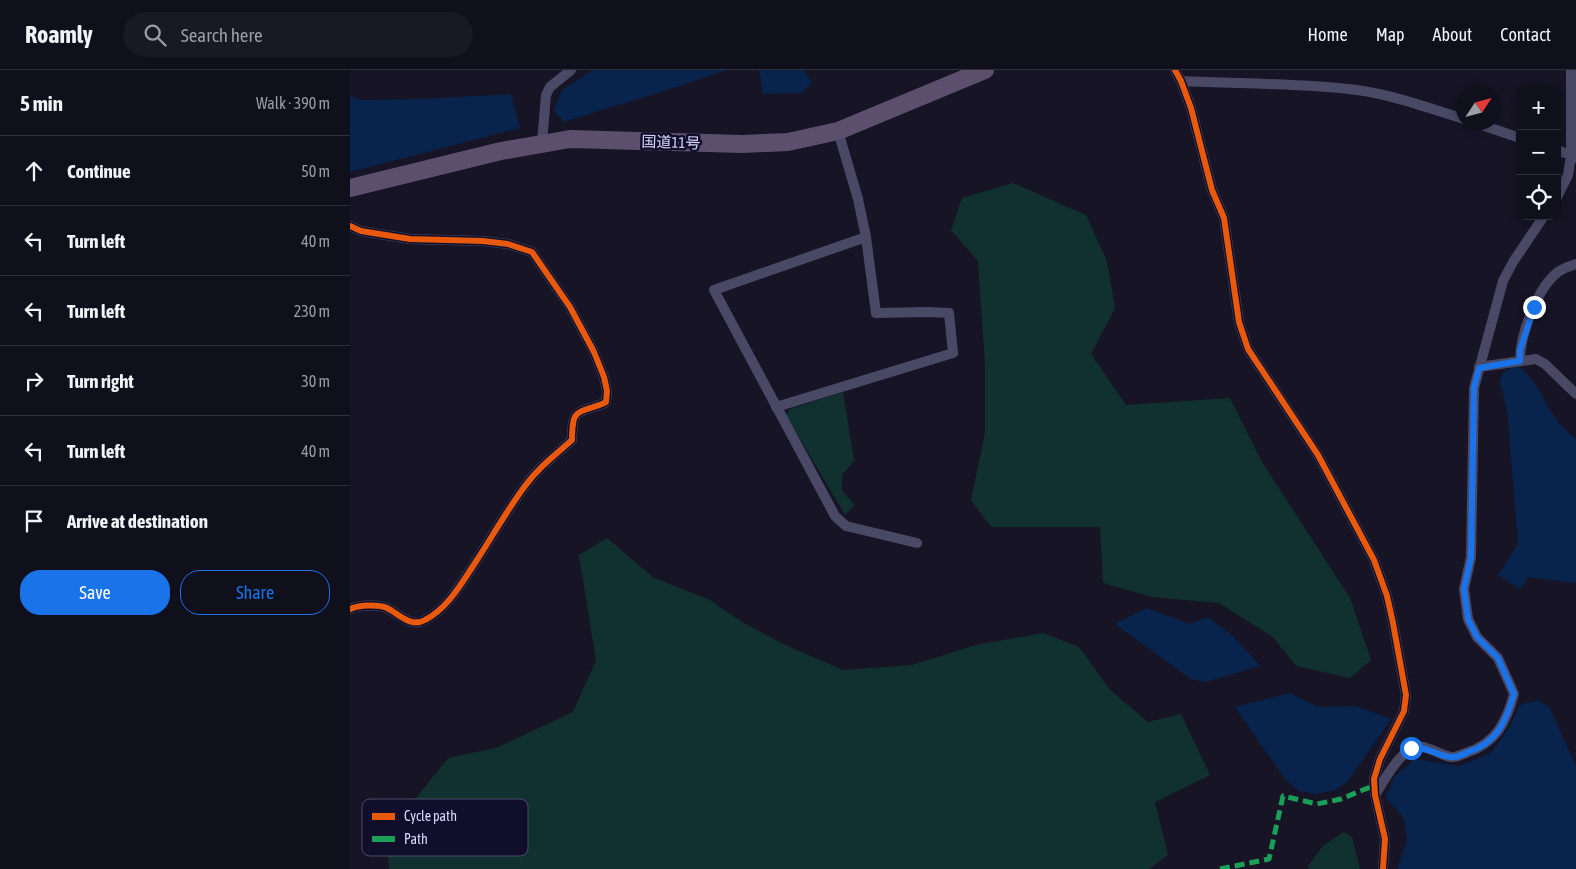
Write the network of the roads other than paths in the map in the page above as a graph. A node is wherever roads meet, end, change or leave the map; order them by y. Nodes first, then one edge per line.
1 (571, 70) edge
2 (985, 70) edge
3 (1175, 70) edge
4 (1571, 70) edge
5 (1181, 82) junction
6 (1456, 117) edge
7 (1496, 130) edge
8 (838, 131) junction
9 (1516, 137) edge
10 (542, 143) junction
11 (1561, 152) edge
12 (1573, 157) edge
13 (350, 188) edge
14 (1561, 189) edge
15 (1541, 220) edge
16 (350, 226) edge
17 (866, 237) junction
18 (1576, 264) edge
19 (1520, 361) junction
20 (1479, 368) junction
21 (1576, 394) edge
22 (776, 407) junction
23 (916, 543) dead end
24 (350, 609) edge
25 (1375, 795) junction
26 (1383, 869) edge

1 - 10 street
2 - 8 highway, 国道11号
3 - 5 street
4 - 12 street
5 - 6 street
5 - 25 street
7 - 9 street
8 - 10 highway, 国道11号
8 - 17 street
10 - 13 highway, 国道11号
11 - 12 street
12 - 14 street
15 - 20 street
16 - 24 street
17 - 22 street
17 - 22 street
18 - 19 street
19 - 20 street
19 - 21 street
20 - 25 street
22 - 23 street
25 - 26 street

